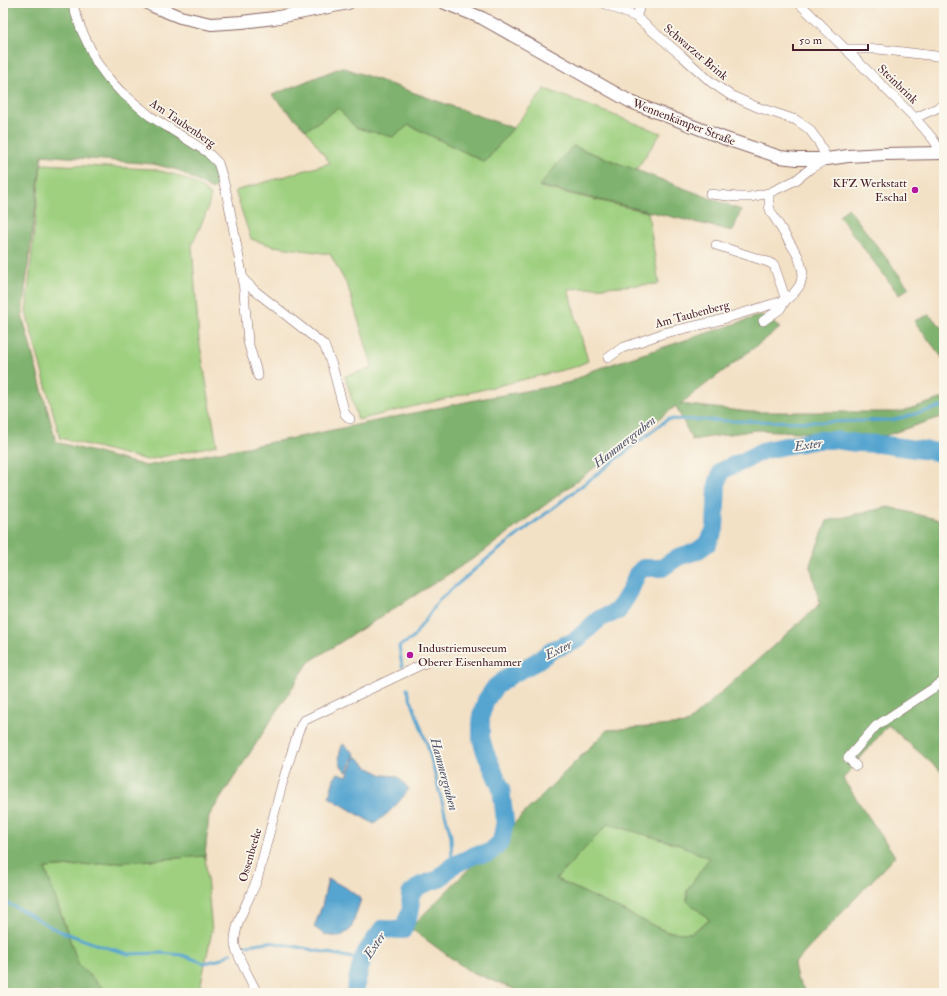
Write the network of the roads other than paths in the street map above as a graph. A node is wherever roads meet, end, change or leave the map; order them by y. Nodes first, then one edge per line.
1 (72, 3) edge
2 (148, 3) edge
3 (348, 3) edge
4 (445, 3) edge
5 (603, 3) edge
6 (638, 3) edge
7 (799, 3) edge
8 (636, 17) junction
9 (845, 49) junction
10 (944, 57) edge
11 (944, 105) edge
12 (915, 118) junction
13 (942, 152) edge
14 (827, 159) junction
15 (769, 193) junction
16 (710, 194) dead end
17 (716, 245) dead end
18 (243, 279) junction
19 (786, 300) junction
20 (763, 321) dead end
21 (608, 358) dead end
22 (258, 376) dead end
23 (350, 419) dead end
24 (427, 662) dead end
25 (944, 681) edge
26 (856, 766) dead end
27 (257, 993) edge

1 - 18 street, Am Taubenberg
2 - 3 street
4 - 14 street, Wennenkämper Straße
5 - 8 street, Schwarzer Brink
6 - 8 street
7 - 9 street, Steinbrink
8 - 14 street, Schwarzer Brink
9 - 10 street
9 - 12 street, Steinbrink
11 - 12 street
12 - 13 street, Steinbrink
13 - 14 street, Wennenkämper Straße
14 - 15 street
15 - 16 street
15 - 19 street
17 - 19 street
18 - 22 street, Am Taubenberg
18 - 23 street
19 - 20 street
19 - 21 street, Am Taubenberg
24 - 27 street, Ossenbeeke
25 - 26 street

